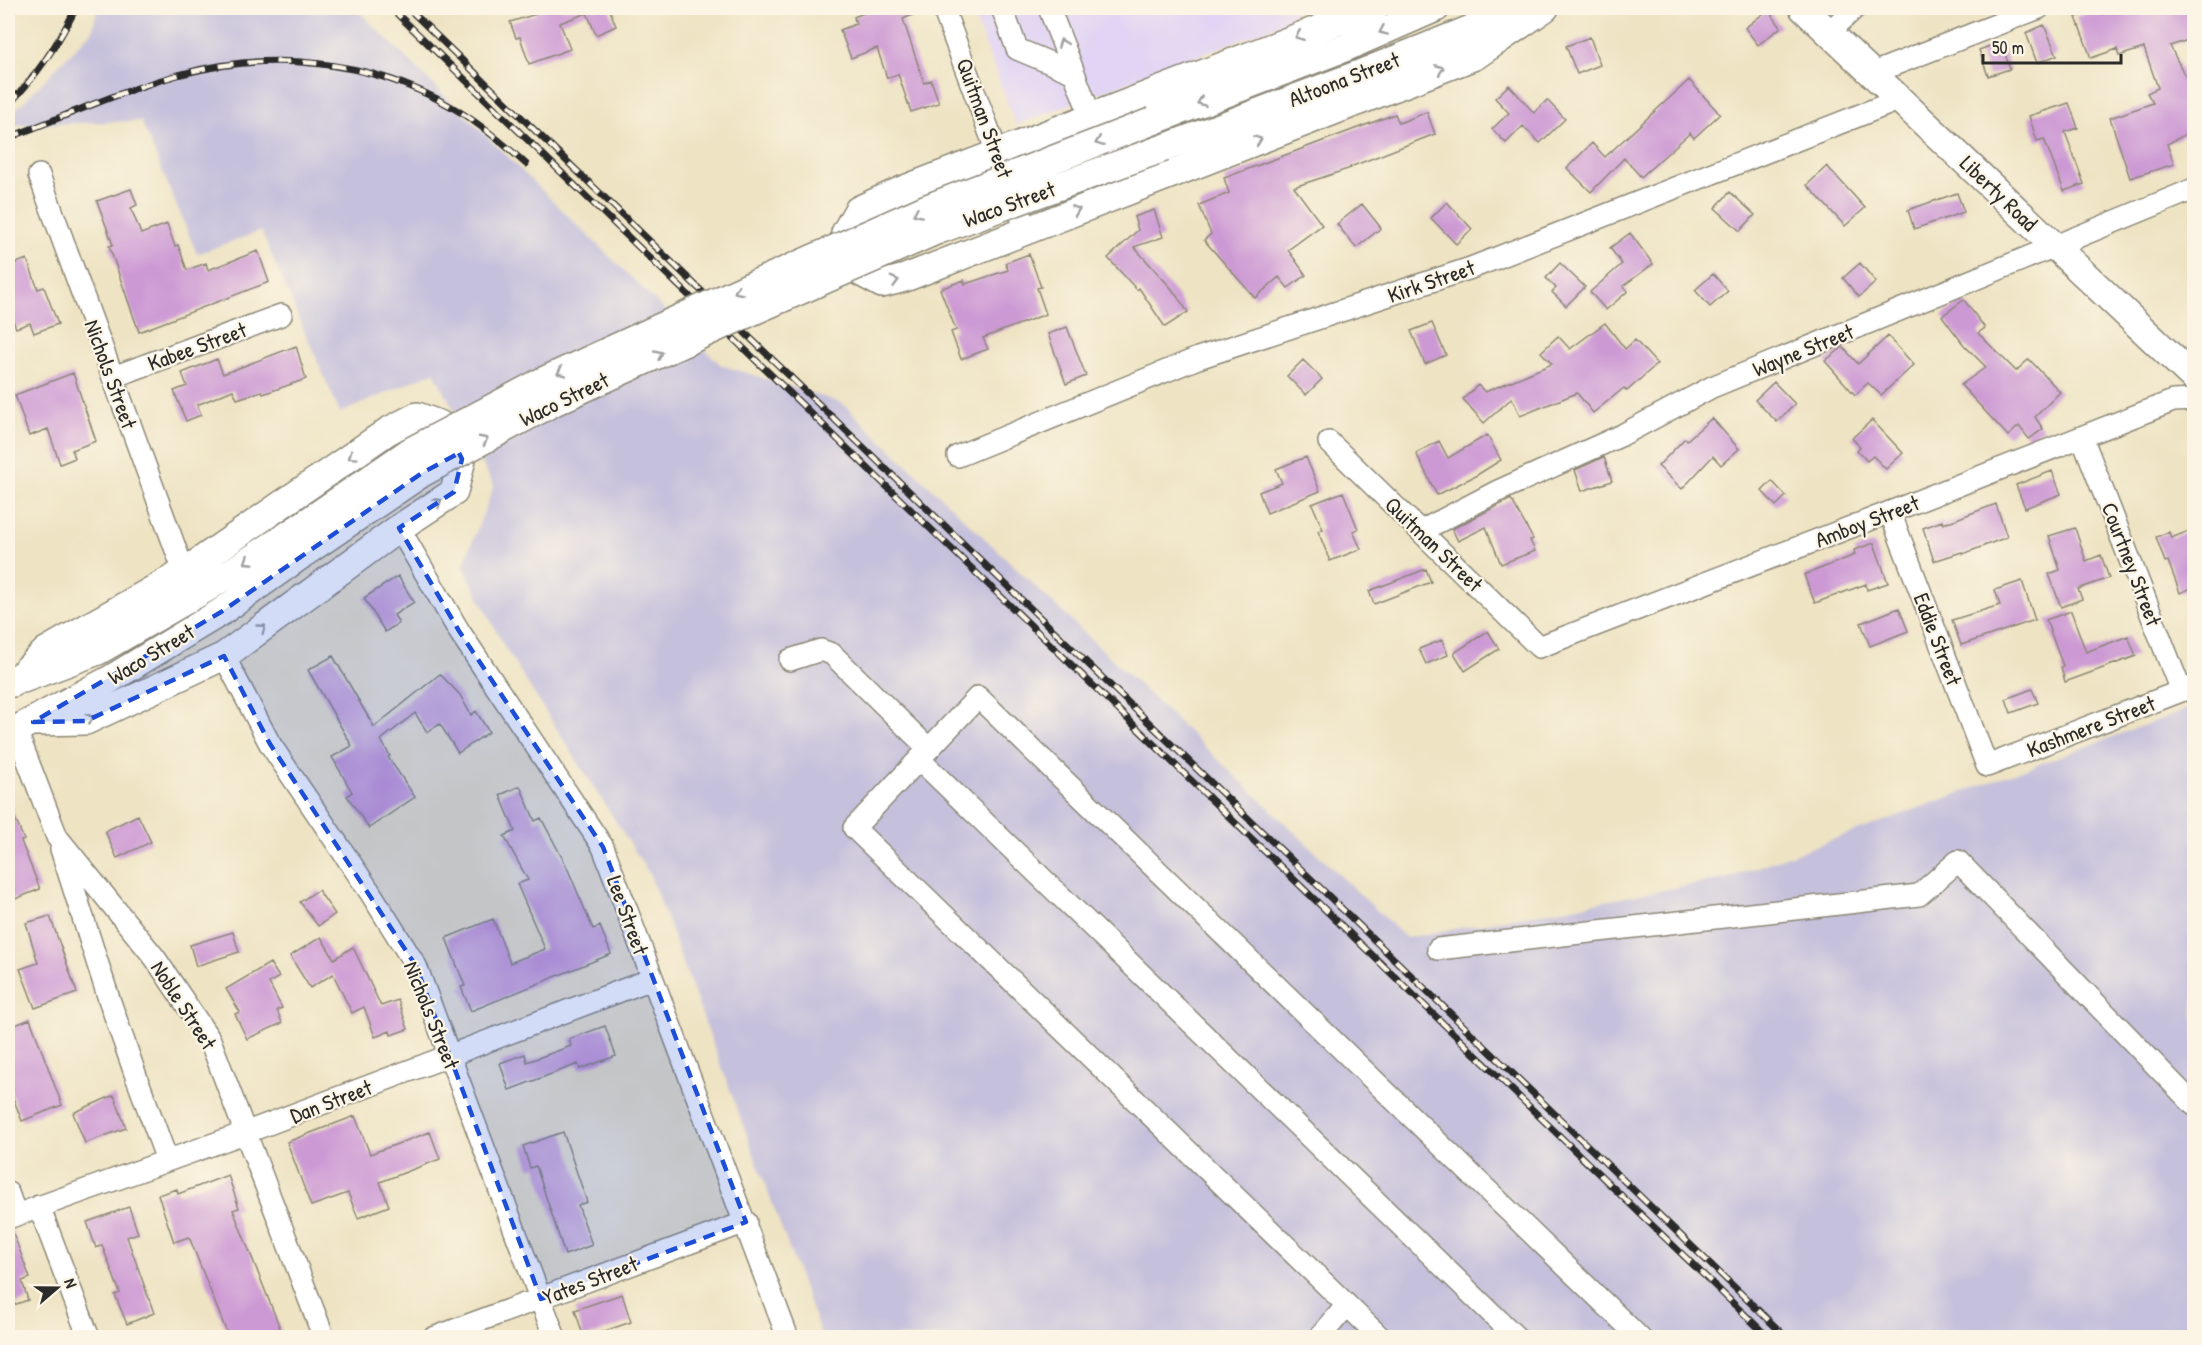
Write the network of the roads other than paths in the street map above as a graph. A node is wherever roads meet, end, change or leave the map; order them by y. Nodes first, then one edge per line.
1 (943, 8) edge
2 (1002, 8) edge
3 (1048, 8) edge
4 (1373, 8) edge
5 (1436, 8) edge
6 (1523, 8) edge
7 (1545, 8) edge
8 (1803, 8) edge
9 (1855, 8) edge
10 (2039, 8) edge
11 (1829, 32) junction
12 (1074, 73) junction
13 (1873, 73) junction
14 (1901, 99) junction
15 (1091, 117) junction
16 (1153, 121) joint
17 (1164, 148) joint
18 (998, 154) junction
19 (39, 175) dead end
20 (2194, 189) edge
21 (1026, 230) junction
22 (2055, 247) junction
23 (280, 315) dead end
24 (113, 377) junction
25 (2194, 378) edge
26 (2194, 400) edge
27 (2082, 437) junction
28 (1329, 442) dead end
29 (958, 456) dead end
30 (1890, 512) junction
31 (399, 528) junction
32 (1421, 531) junction
33 (303, 539) junction
34 (184, 572) junction
35 (1539, 647) joint
36 (224, 656) junction
37 (790, 660) dead end
38 (10, 683) edge
39 (2188, 689) edge
40 (19, 728) edge
41 (924, 754) junction
42 (1987, 766) joint
43 (57, 837) junction
44 (1438, 949) dead end
45 (652, 979) junction
46 (448, 1056) junction
47 (2194, 1105) edge
48 (246, 1132) junction
49 (168, 1160) junction
50 (8, 1193) edge
51 (39, 1206) junction
52 (12, 1216) edge
53 (746, 1222) junction
54 (541, 1299) junction
55 (1347, 1305) junction
56 (89, 1338) edge
57 (324, 1338) edge
58 (433, 1338) edge
59 (555, 1338) edge
60 (788, 1338) edge
61 (1319, 1338) edge
62 (1381, 1338) edge
63 (1517, 1338) edge
64 (1640, 1338) edge

1 - 18 street, Quitman Street
2 - 12 street
12 -> 3 street
4 -> 15 main road
5 -> 16 main road, Altoona Street
6 - 17 main road, Altoona Street
21 -> 7 main road
8 - 11 main road, Liberty Road
9 - 11 street
10 - 13 street
11 - 13 main road, Liberty Road
12 - 15 street
13 - 14 main road, Liberty Road
14 - 22 main road, Liberty Road
14 - 29 street, Kirk Street
15 - 18 main road
16 -> 33 main road, Waco Street, bridge
33 -> 17 main road, Waco Street, bridge
18 - 21 street, Quitman Street
18 -> 21 main road
19 - 24 street, Nichols Street
20 - 22 street, Wayne Street
22 - 25 main road, Liberty Road
22 - 32 street, Wayne Street
23 - 24 street, Kabee Street
24 - 34 street, Nichols Street
26 - 27 street, Amboy Street
27 - 30 street, Amboy Street
27 - 39 street, Courtney Street
28 - 32 street, Quitman Street
30 - 35 street, Amboy Street
30 - 42 street, Eddie Street
31 -> 34 main road
36 -> 31 main road
31 - 45 street, Lee Street
32 - 35 street, Quitman Street
33 -> 38 main road, Waco Street
33 - 40 main road, Waco Street
34 - 38 main road
40 -> 36 main road
36 - 46 street, Nichols Street
37 - 41 street
39 - 42 street, Kashmere Street
40 - 43 street, Noble Street
41 - 55 street
41 - 63 street
41 - 64 street
43 - 48 street, Noble Street
43 - 49 street
44 - 47 street
45 - 46 street, Dan Street
45 - 53 street, Lee Street
46 - 48 street, Dan Street
46 - 54 street, Nichols Street
48 - 49 street, Dan Street
48 - 57 street, Noble Street
49 - 51 street, Dan Street
50 - 52 street
51 - 52 street, Dan Street
51 - 56 street
53 - 54 street, Yates Street
53 - 60 street, Lee Street
54 - 58 street, Yates Street
54 - 59 street, Nichols Street
55 - 61 street
55 - 62 street

